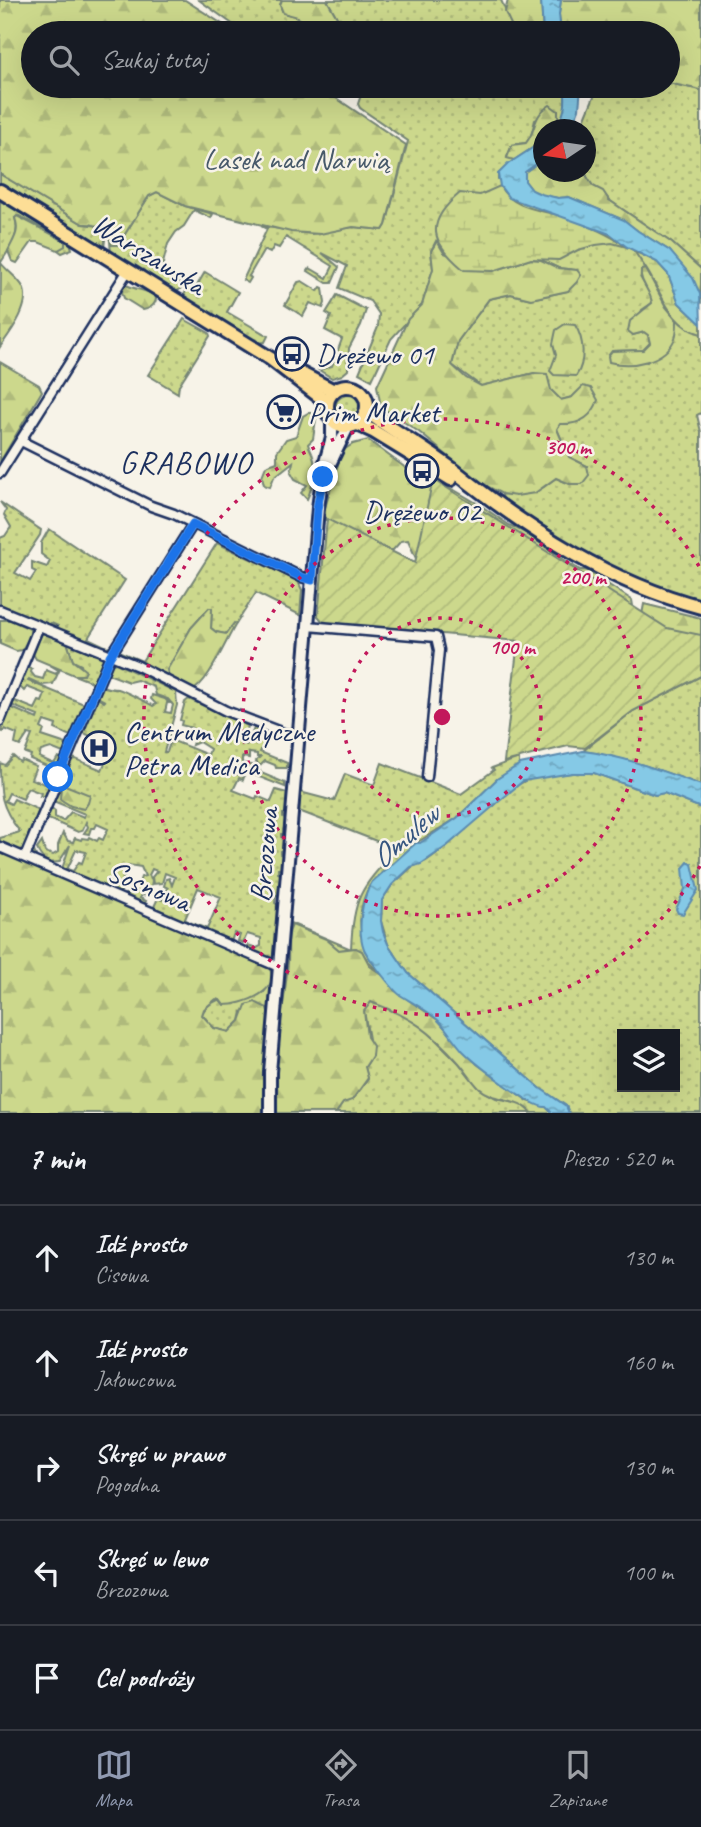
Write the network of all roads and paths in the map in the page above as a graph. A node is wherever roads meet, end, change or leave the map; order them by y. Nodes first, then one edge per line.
1 (0, 191) edge
2 (127, 272) junction
3 (331, 396) junction
4 (368, 409) junction
5 (332, 420) junction
6 (353, 425) junction
7 (21, 441) junction
8 (0, 473) edge
9 (323, 477) junction
10 (476, 490) junction
11 (193, 524) junction
12 (312, 580) junction
13 (701, 607) edge
14 (0, 610) edge
15 (39, 626) junction
16 (308, 626) junction
17 (110, 656) junction
18 (0, 721) edge
19 (298, 736) junction
20 (427, 777) dead end
21 (0, 847) edge
22 (24, 857) junction
23 (279, 967) junction
24 (271, 1113) edge

1 - 2 main road, Warszawska
2 - 3 main road, Warszawska
2 - 7 street
3 - 4 main road
3 - 5 main road
4 - 6 main road
4 - 10 main road
5 - 6 main road
5 - 9 main road, Brzozowa
6 - 9 main road, Brzozowa
6 - 10 main road
7 - 8 street
7 - 11 street
9 - 12 main road, Brzozowa
10 - 13 main road
11 - 12 street
11 - 17 street
12 - 16 main road, Brzozowa
14 - 15 street
15 - 17 street
15 - 18 street
16 - 19 main road, Brzozowa
16 - 20 street
17 - 19 street
17 - 22 street
19 - 23 main road, Brzozowa
21 - 22 street, Sosnowa
22 - 23 street, Sosnowa
23 - 24 main road, Brzozowa

